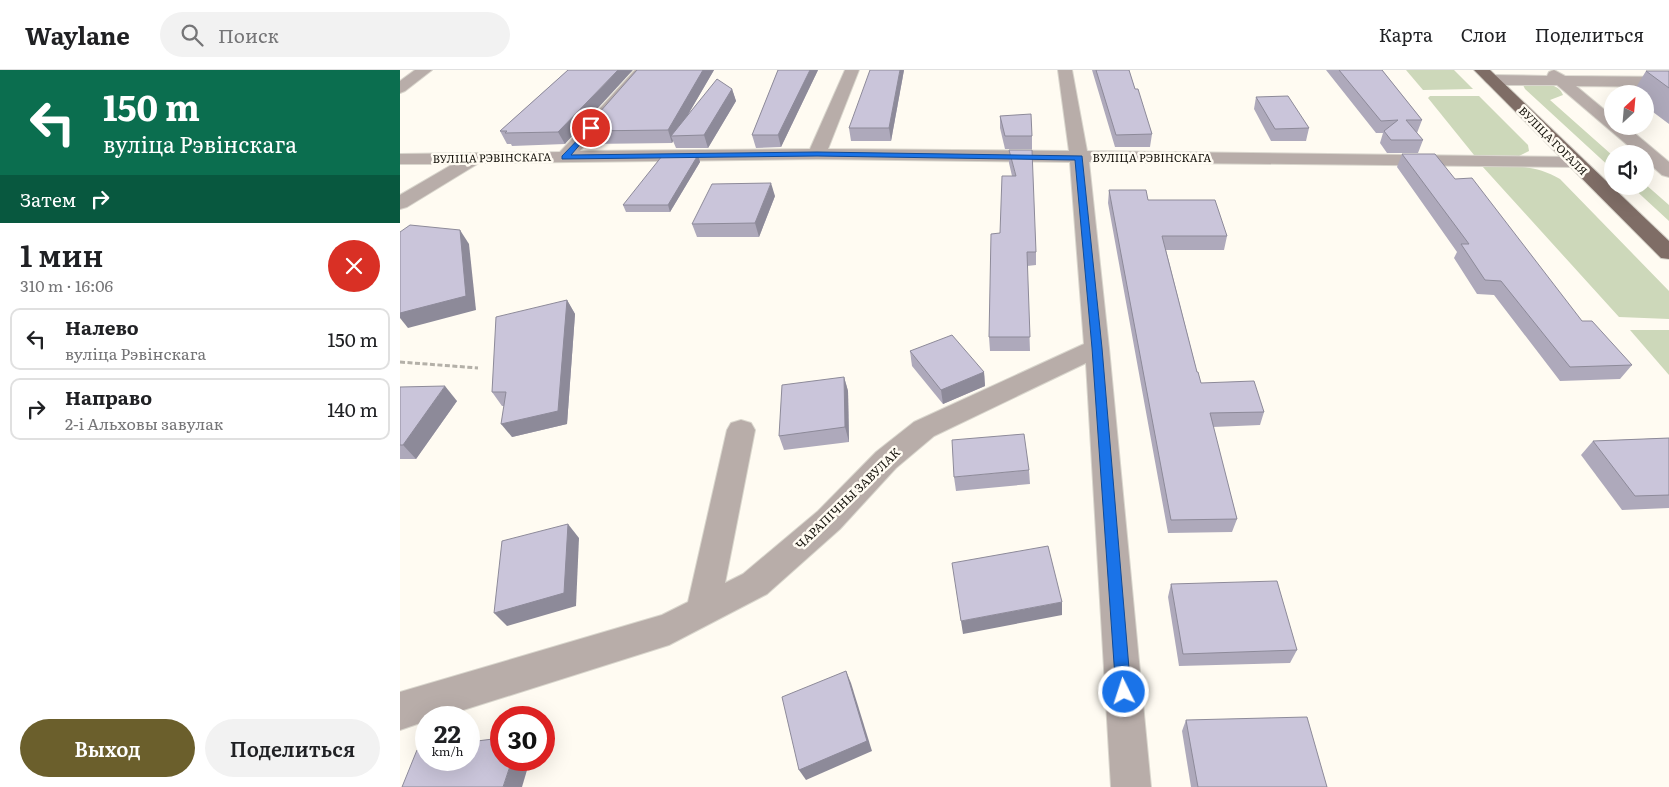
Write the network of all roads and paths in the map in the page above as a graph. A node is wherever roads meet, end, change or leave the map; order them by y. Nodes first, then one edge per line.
1 (425, 70) edge
2 (642, 70) edge
3 (852, 70) edge
4 (1066, 70) edge
5 (1548, 70) edge
6 (1486, 75) edge
7 (1560, 80) junction
8 (1669, 82) edge
9 (400, 88) edge
10 (1604, 117) edge
11 (1626, 135) edge
12 (817, 154) junction
13 (565, 157) junction
14 (476, 158) junction
15 (1079, 158) junction
16 (400, 159) edge
17 (1574, 162) junction
18 (1669, 171) edge
19 (400, 203) edge
20 (1669, 253) edge
21 (1097, 348) junction
22 (400, 362) edge
23 (478, 368) dead end
24 (741, 430) dead end
25 (702, 611) junction
26 (400, 711) edge
27 (1131, 787) edge

1 - 9 street
2 - 13 street
3 - 12 street
4 - 15 street
5 - 7 street
6 - 7 street
6 - 17 main road, ВУЛІЦА ГОГАЛЯ
7 - 8 street
7 - 10 street
11 - 18 street
12 - 13 street, ВУЛІЦА РЭВІНСКАГА
12 - 15 street, ВУЛІЦА РЭВІНСКАГА
13 - 14 street, ВУЛІЦА РЭВІНСКАГА
14 - 16 street, ВУЛІЦА РЭВІНСКАГА
14 - 19 street
15 - 17 street, ВУЛІЦА РЭВІНСКАГА
15 - 21 street
17 - 20 main road, ВУЛІЦА ГОГАЛЯ
21 - 25 street, ЧАРАПІЧНЫ ЗАВУЛАК
21 - 27 street
22 - 23 path
24 - 25 street
25 - 26 street, ЧАРАПІЧНЫ ЗАВУЛАК

